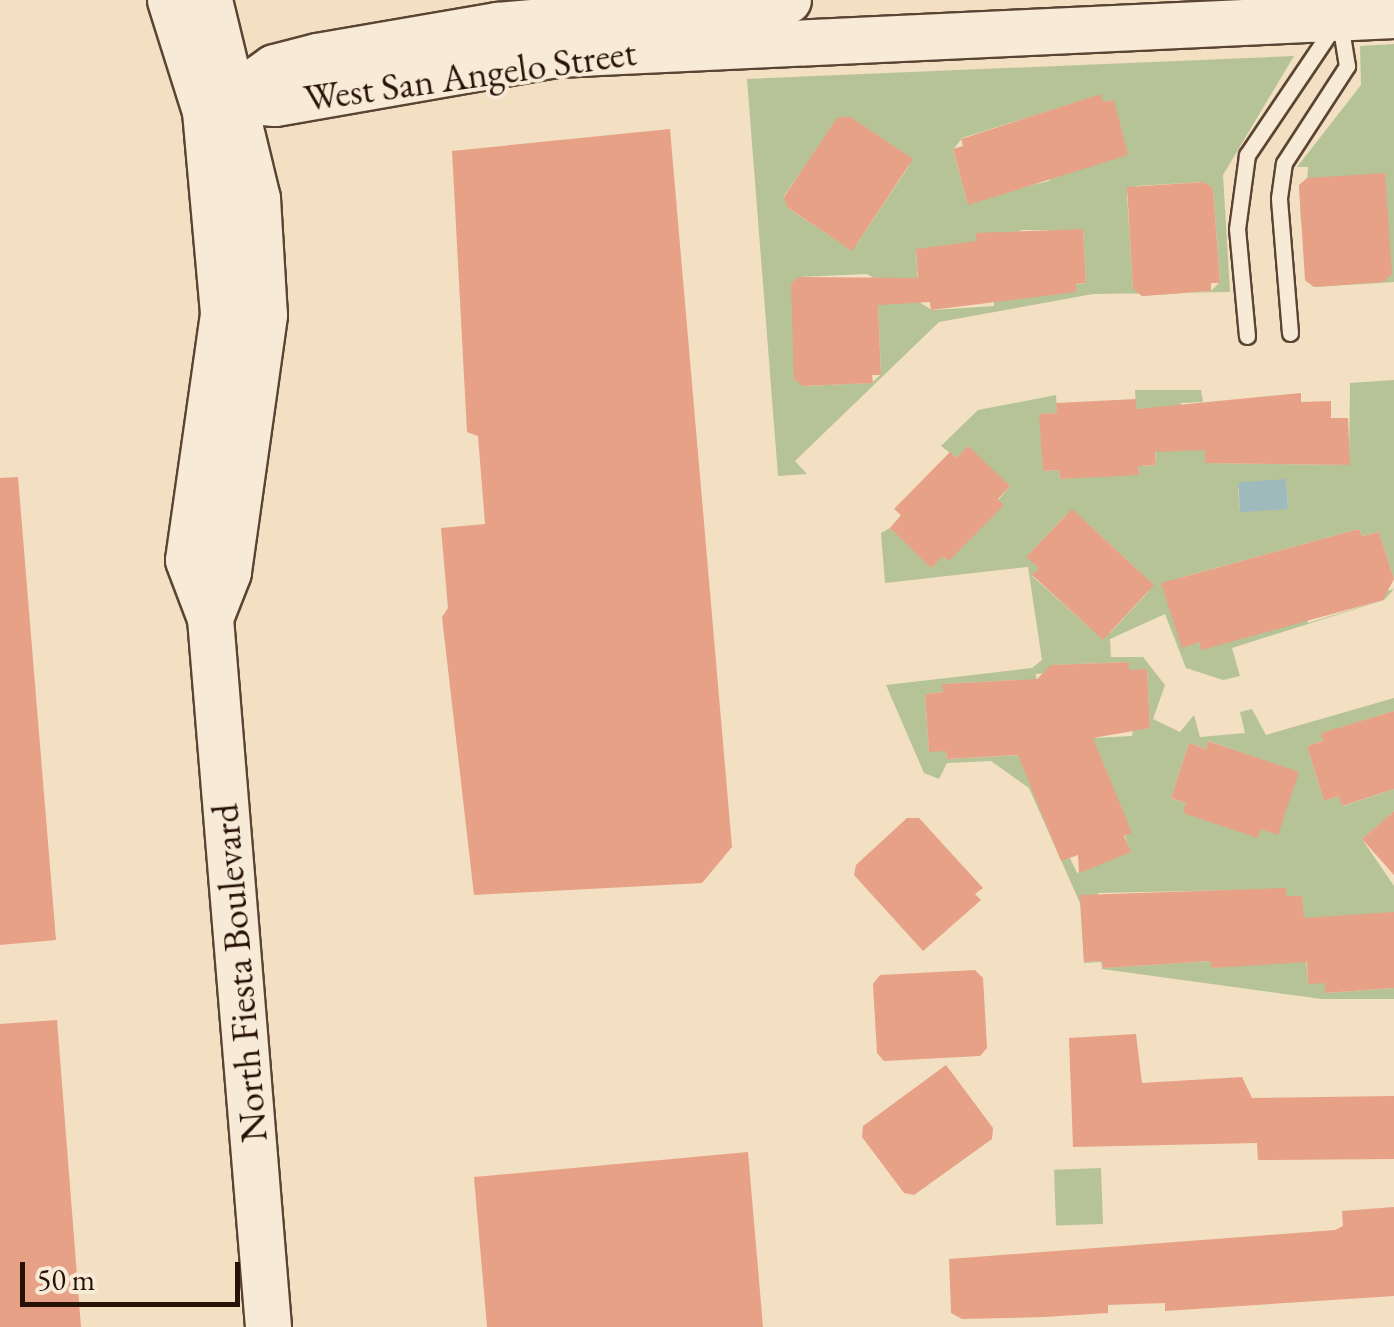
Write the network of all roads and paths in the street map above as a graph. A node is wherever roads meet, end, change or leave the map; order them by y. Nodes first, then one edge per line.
1 (170, 0) edge
2 (208, 0) edge
3 (788, 0) edge
4 (1338, 9) edge
5 (1394, 14) edge
6 (220, 106) junction
7 (1290, 334) dead end
8 (1247, 336) dead end
9 (268, 1327) edge

1 - 6 street, North Fiesta Boulevard
2 - 6 street, North Fiesta Boulevard
3 - 6 street, West San Angelo Street
4 - 5 street, West San Angelo Street
4 - 6 street, West San Angelo Street
4 - 7 lane
4 - 8 lane
6 - 9 street, North Fiesta Boulevard

